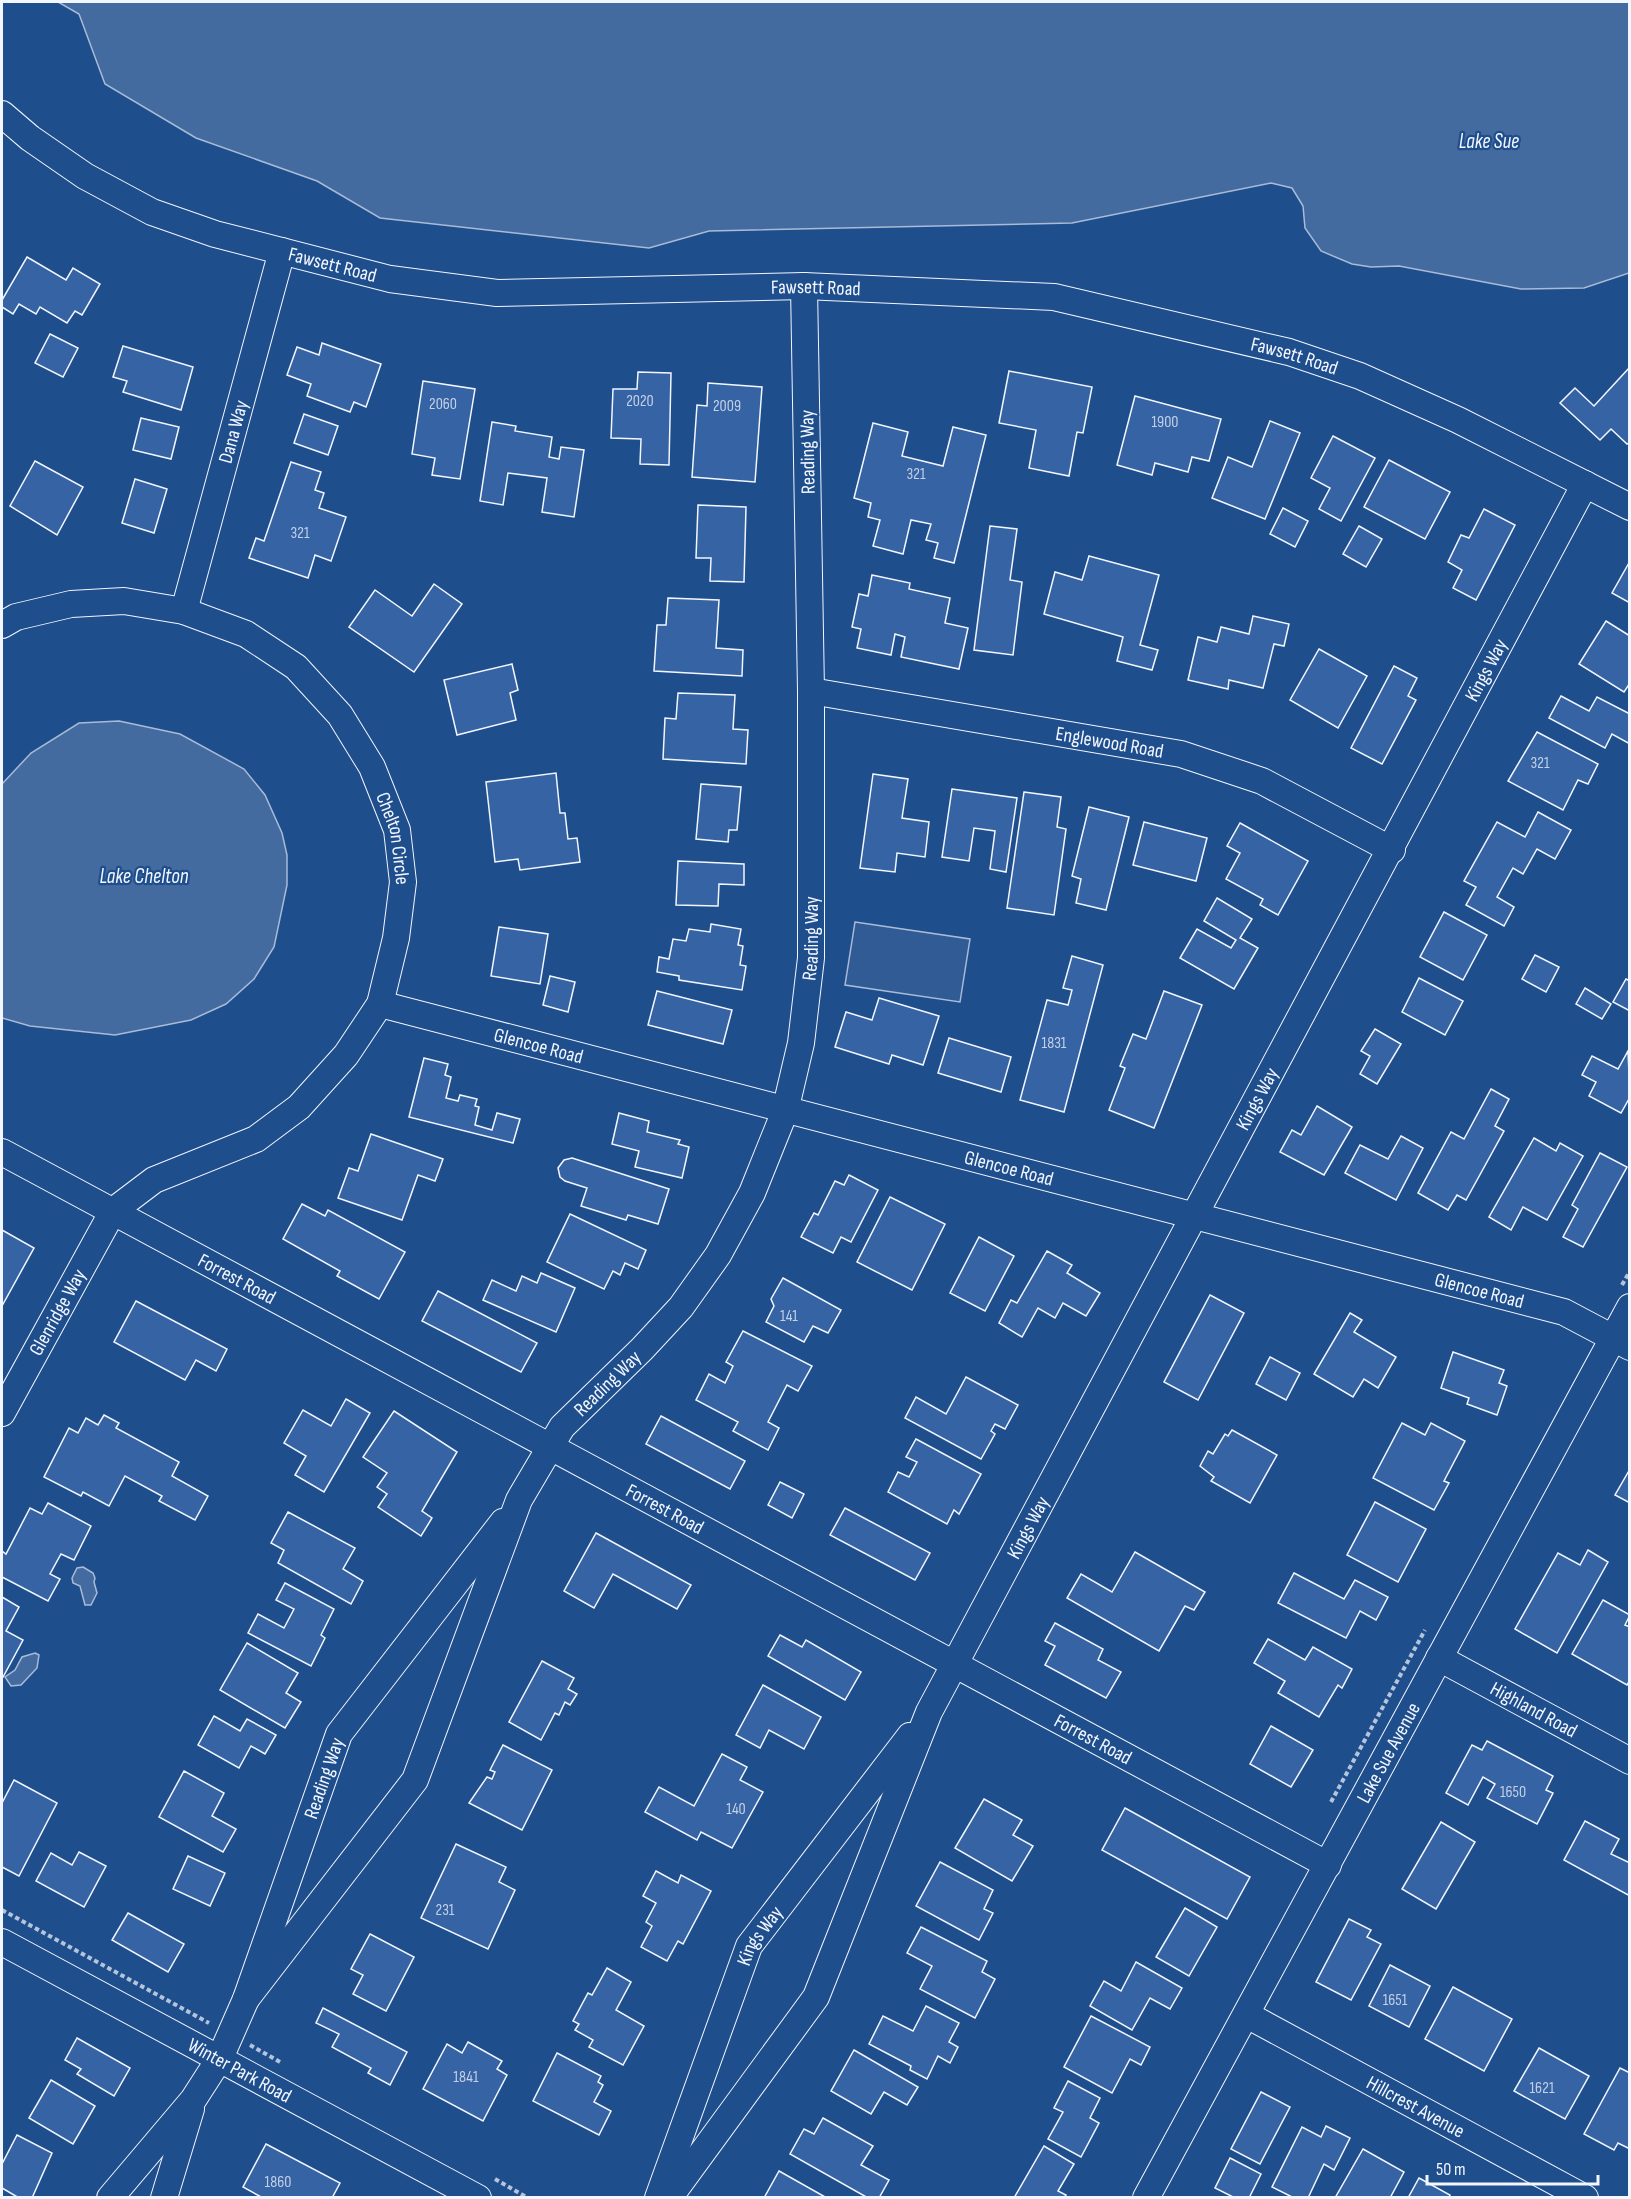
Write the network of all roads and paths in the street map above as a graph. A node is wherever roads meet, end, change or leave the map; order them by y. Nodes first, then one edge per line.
1 (2, 114) edge
2 (282, 251) junction
3 (804, 286) junction
4 (1585, 484) junction
5 (1629, 507) edge
6 (184, 611) junction
7 (2, 625) edge
8 (811, 691) junction
9 (1392, 850) junction
10 (380, 1004) junction
11 (785, 1111) junction
12 (2, 1152) edge
13 (113, 1211) junction
14 (1194, 1216) junction
15 (1629, 1307) edge
16 (1621, 1342) edge
17 (2, 1413) edge
18 (549, 1447) junction
19 (519, 1500) junction
20 (1439, 1658) junction
21 (956, 1664) junction
22 (929, 1713) junction
23 (1629, 1761) edge
24 (1328, 1865) junction
25 (2, 1942) edge
26 (246, 1999) junction
27 (1247, 2015) junction
28 (220, 2058) junction
29 (193, 2100) junction
30 (110, 2198) edge
31 (164, 2198) edge
32 (478, 2198) edge
33 (658, 2198) edge
34 (669, 2198) edge
35 (1146, 2198) edge
36 (1586, 2198) edge

1 - 2 street, Fawsett Road
2 - 3 street, Fawsett Road
2 - 6 street, Dana Way
3 - 4 street, Fawsett Road
3 - 8 street, Reading Way
4 - 5 street, Fawsett Road
4 - 9 street, Kings Way
6 - 7 street, Chelton Circle
6 - 10 street, Chelton Circle
8 - 9 street, Englewood Road
8 - 11 street, Reading Way
9 - 14 street, Kings Way
10 - 11 street, Glencoe Road
10 - 13 street, Chelton Circle
11 - 14 street, Glencoe Road
11 - 18 street, Reading Way
12 - 13 street, Forrest Road
13 - 17 street, Glenridge Way
13 - 18 street, Forrest Road
14 - 16 street, Glencoe Road
14 - 21 street, Kings Way
15 - 16 street, Lake Sue Avenue
16 - 20 street, Lake Sue Avenue
18 - 19 street, Reading Way
18 - 21 street, Forrest Road
19 - 26 street, Reading Way
19 - 26 street, Reading Way
20 - 23 street, Highland Road
20 - 24 street, Lake Sue Avenue
21 - 22 street, Kings Way
21 - 24 street, Forrest Road
22 - 33 street, Kings Way
22 - 34 street, Kings Way
24 - 27 street, Lake Sue Avenue
25 - 28 street, Winter Park Road
26 - 28 street, Reading Way
27 - 35 street, Lake Sue Avenue
27 - 36 street, Hillcrest Avenue
28 - 29 street, Reading Way
28 - 32 street, Winter Park Road
29 - 30 street, Reading Way
29 - 31 street, Reading Way

